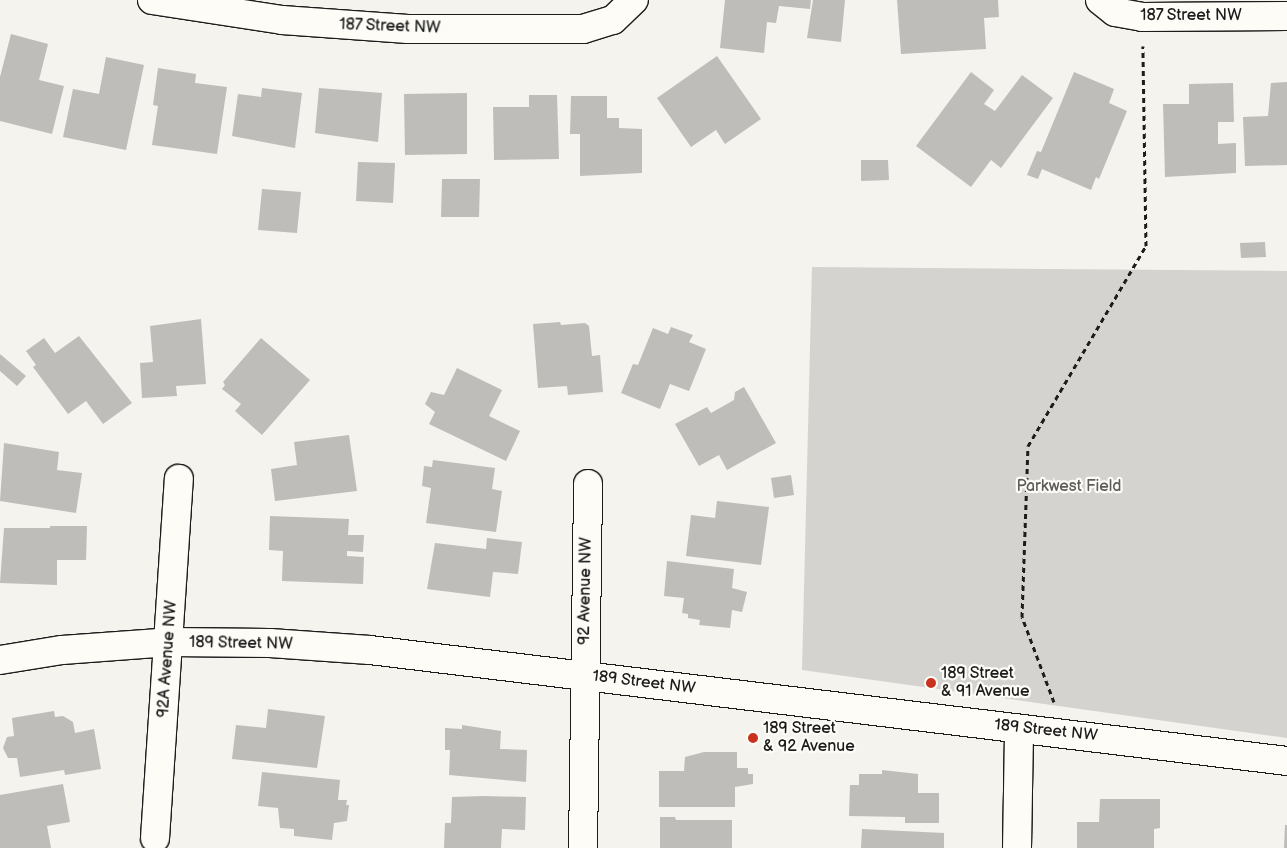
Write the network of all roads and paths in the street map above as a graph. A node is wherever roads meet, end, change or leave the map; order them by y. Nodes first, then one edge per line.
1 (152, 0) edge
2 (1100, 0) edge
3 (630, 6) edge
4 (1287, 16) edge
5 (1142, 17) junction
6 (179, 479) dead end
7 (588, 484) dead end
8 (170, 642) junction
9 (0, 660) edge
10 (585, 676) junction
11 (1019, 728) junction
12 (1066, 733) junction
13 (1287, 761) edge
14 (155, 838) dead end
15 (583, 848) edge
16 (1017, 848) edge

1 - 3 street, 187 Street NW
2 - 5 street, 187 Street NW
4 - 5 street, 187 Street NW
5 - 12 path
6 - 8 street, 92A Avenue NW
7 - 10 street, 92 Avenue NW
8 - 9 street, 189 Street NW
8 - 10 street, 189 Street NW
8 - 14 street, 92A Avenue NW
10 - 11 street, 189 Street NW
10 - 15 street, 92 Avenue NW
11 - 12 street, 189 Street NW
11 - 16 street
12 - 13 street, 189 Street NW

